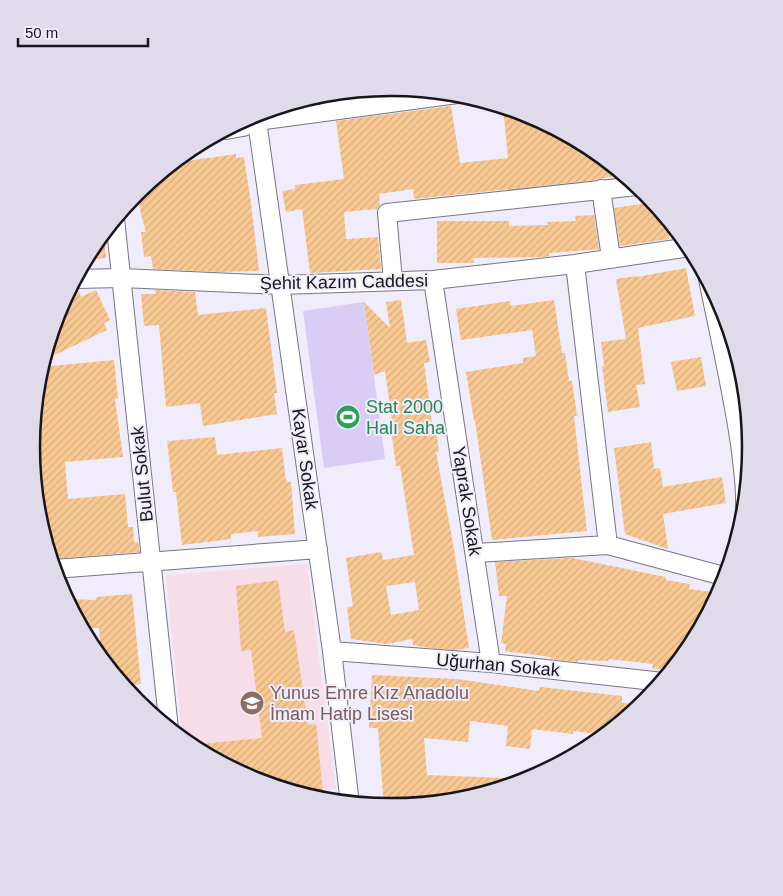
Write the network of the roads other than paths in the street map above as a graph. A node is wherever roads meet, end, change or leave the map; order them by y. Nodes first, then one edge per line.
1 (423, 98) edge
2 (278, 115) edge
3 (257, 123) edge
4 (626, 187) edge
5 (600, 189) junction
6 (116, 230) edge
7 (681, 248) edge
8 (611, 258) junction
9 (575, 264) junction
10 (122, 278) junction
11 (83, 279) edge
12 (434, 280) junction
13 (393, 282) junction
14 (280, 285) junction
15 (714, 309) edge
16 (742, 463) edge
17 (608, 545) junction
18 (318, 549) junction
19 (476, 553) junction
20 (151, 563) junction
21 (62, 569) edge
22 (719, 575) edge
23 (332, 651) junction
24 (491, 663) junction
25 (655, 681) edge
26 (168, 719) edge
27 (349, 796) edge

1 - 2 street
3 - 14 street, Kayar Sokak
4 - 5 street
5 - 8 street
5 - 13 street
6 - 10 street, Bulut Sokak
7 - 8 street, Şehit Kazım Caddesi
8 - 9 street, Şehit Kazım Caddesi
9 - 12 street, Şehit Kazım Caddesi
9 - 17 street
10 - 11 street, Şehit Kazım Caddesi
10 - 14 street, Şehit Kazım Caddesi
10 - 20 street, Bulut Sokak
12 - 13 street, Şehit Kazım Caddesi
12 - 19 street, Yaprak Sokak
13 - 14 street, Şehit Kazım Caddesi
14 - 18 street, Kayar Sokak
15 - 16 street
17 - 19 street
17 - 22 street
18 - 20 street
18 - 23 street, Kayar Sokak
19 - 24 street, Yaprak Sokak
20 - 21 street
20 - 26 street, Bulut Sokak
23 - 24 street, Uğurhan Sokak
23 - 27 street, Kayar Sokak
24 - 25 street, Uğurhan Sokak

